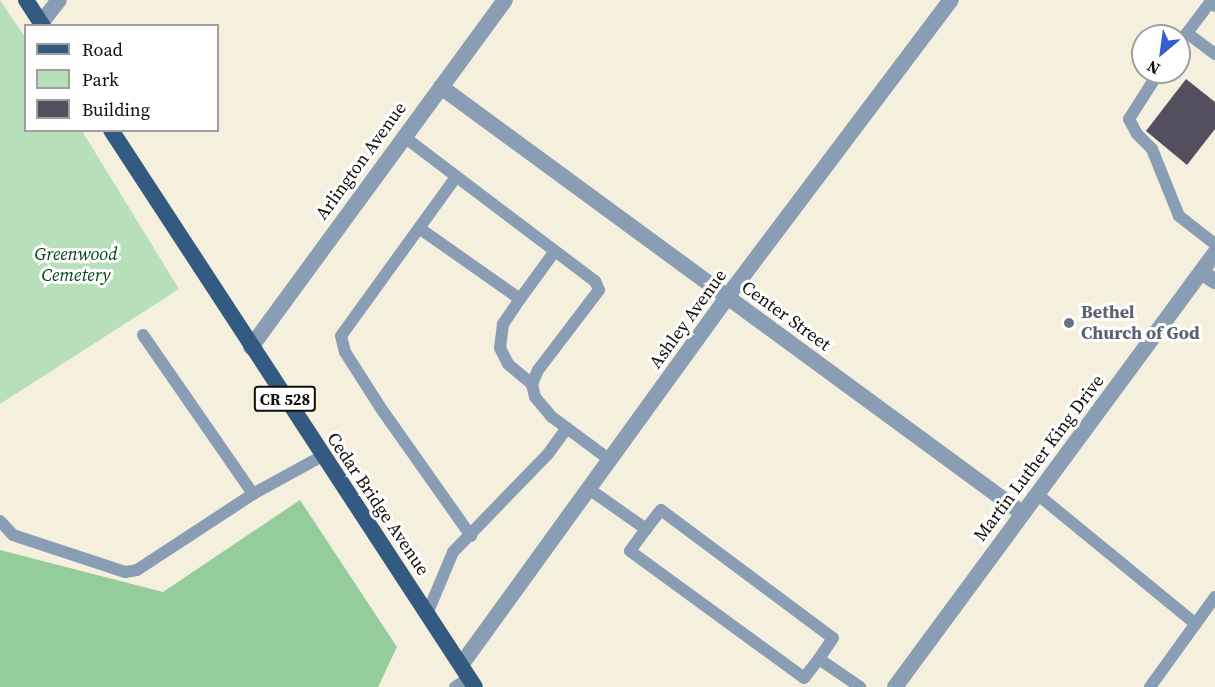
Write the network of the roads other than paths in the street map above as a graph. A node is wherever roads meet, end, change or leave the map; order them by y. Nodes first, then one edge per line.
1 (26, 0) edge
2 (59, 0) edge
3 (505, 0) edge
4 (951, 0) edge
5 (1215, 6) edge
6 (42, 24) edge
7 (1191, 28) edge
8 (1191, 36) edge
9 (1215, 54) edge
10 (1151, 84) edge
11 (441, 87) junction
12 (112, 132) edge
13 (403, 136) junction
14 (456, 177) junction
15 (419, 228) junction
16 (1215, 244) edge
17 (555, 251) junction
18 (1215, 253) edge
19 (1208, 277) edge
20 (727, 297) junction
21 (520, 300) junction
22 (143, 335) dead end
23 (251, 347) junction
24 (532, 384) junction
25 (567, 428) junction
26 (322, 456) junction
27 (609, 460) junction
28 (589, 489) junction
29 (1036, 494) junction
30 (253, 495) junction
31 (1022, 513) junction
32 (0, 521) edge
33 (645, 529) junction
34 (471, 537) junction
35 (1215, 597) edge
36 (427, 614) junction
37 (1196, 624) junction
38 (819, 659) junction
39 (465, 679) edge
40 (860, 687) edge
41 (895, 687) edge
42 (1150, 687) edge

1 - 6 main road
2 - 6 street
3 - 11 street, Arlington Avenue
4 - 20 street, Ashley Avenue
5 - 7 lane
8 - 9 lane
10 - 16 lane
11 - 13 street, Arlington Avenue
11 - 20 street, Center Street
12 - 23 main road, Cedar Bridge Avenue / CR 528
13 - 14 lane
13 - 23 street, Arlington Avenue
14 - 15 lane
14 - 17 lane
15 - 21 lane
15 - 34 lane
17 - 21 lane
17 - 24 lane
18 - 19 street, Martin Luther King Drive
19 - 29 street, Martin Luther King Drive
20 - 27 street, Ashley Avenue
20 - 31 street, Center Street
21 - 24 lane
22 - 30 lane
23 - 26 main road, Cedar Bridge Avenue / CR 528
24 - 25 lane
25 - 27 lane
25 - 34 lane
26 - 30 lane
26 - 36 main road, Cedar Bridge Avenue / CR 528
27 - 28 street, Ashley Avenue
28 - 33 lane
28 - 39 street, Ashley Avenue
29 - 31 street, Martin Luther King Drive
29 - 37 lane
30 - 32 lane
31 - 41 street, Martin Luther King Drive
33 - 38 lane
33 - 38 lane
34 - 36 lane
35 - 37 lane
36 - 39 main road, Cedar Bridge Avenue / CR 528
37 - 42 lane
38 - 40 lane

